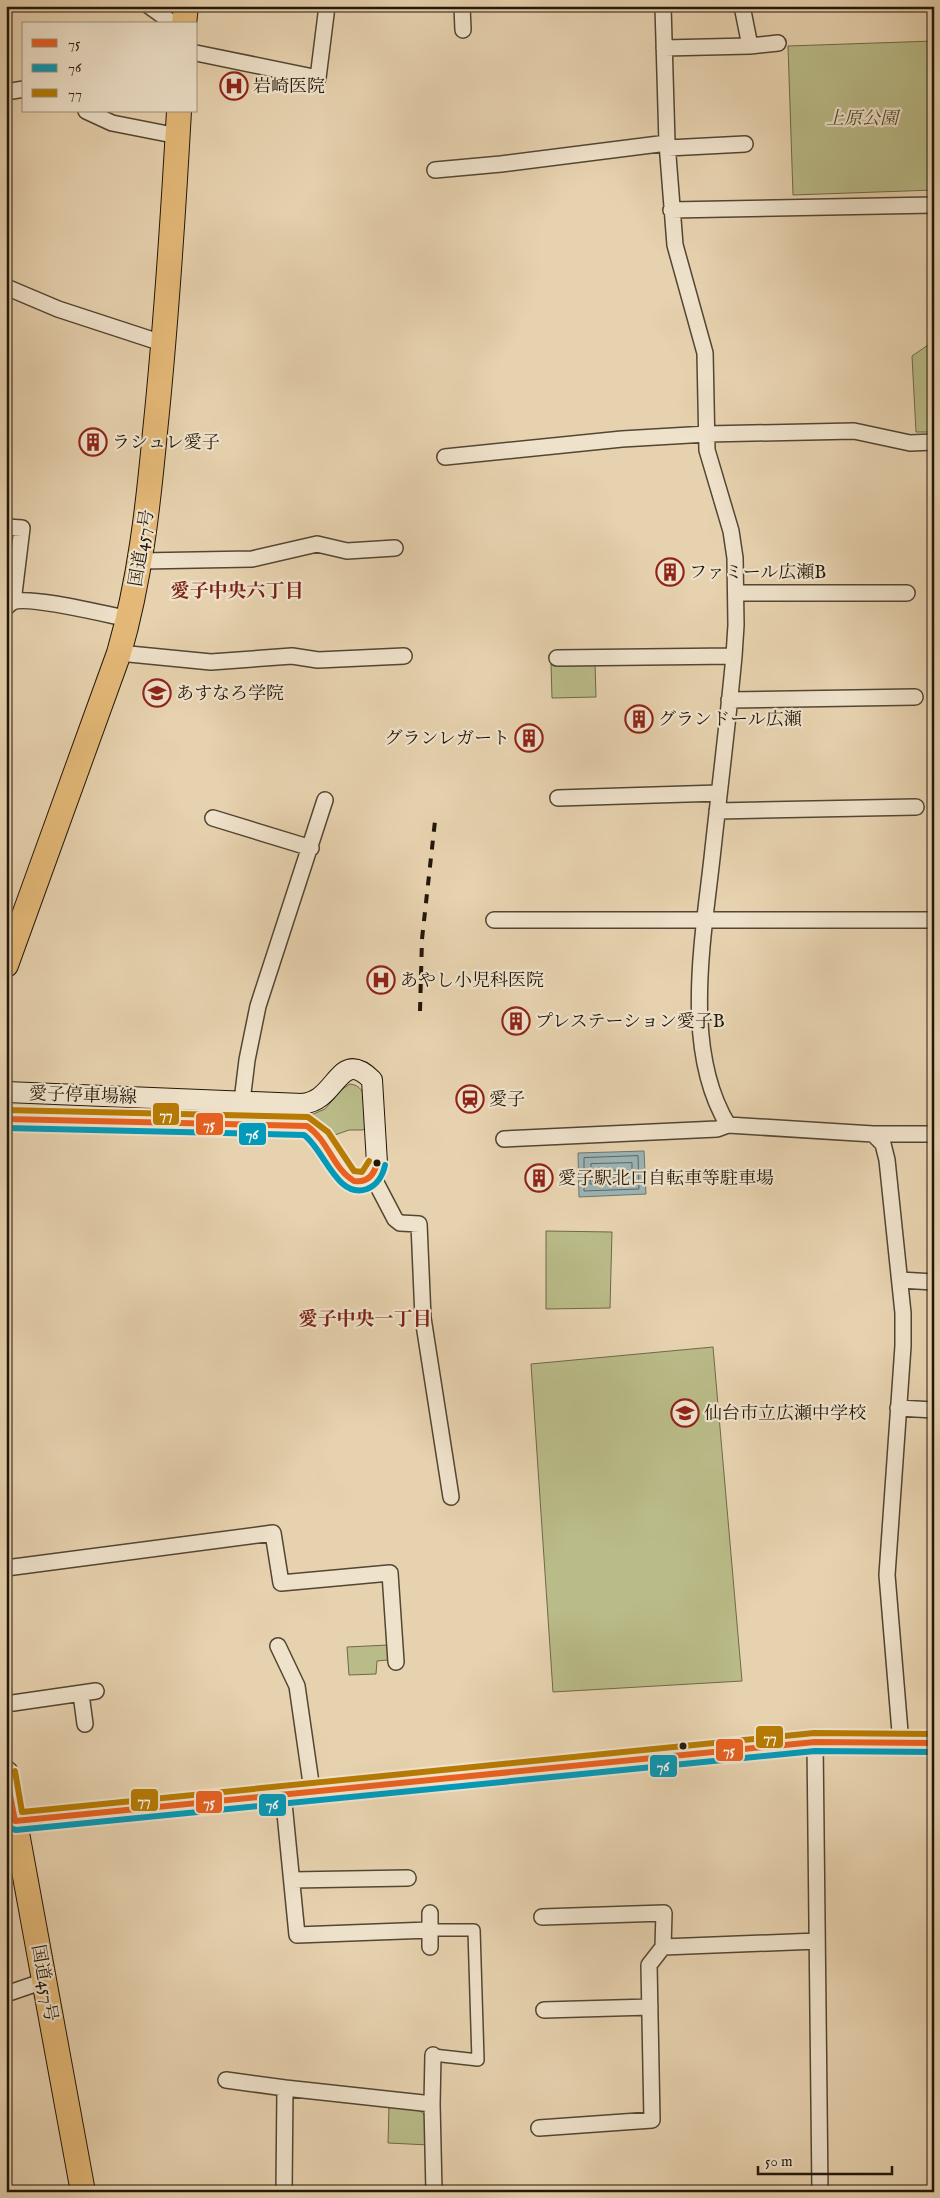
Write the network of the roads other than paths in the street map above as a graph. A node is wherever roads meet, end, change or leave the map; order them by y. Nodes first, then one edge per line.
1 (150, 6) edge
2 (186, 6) edge
3 (326, 6) edge
4 (462, 6) edge
5 (663, 6) edge
6 (742, 6) edge
7 (171, 22) edge
8 (184, 22) edge
9 (463, 30) dead end
10 (778, 43) dead end
11 (750, 46) junction
12 (664, 48) junction
13 (198, 53) edge
14 (22, 89) edge
15 (6, 92) edge
16 (88, 112) edge
17 (179, 112) edge
18 (178, 136) junction
19 (745, 144) dead end
20 (667, 145) junction
21 (435, 170) dead end
22 (934, 206) edge
23 (671, 210) junction
24 (6, 287) edge
25 (165, 344) junction
26 (707, 434) junction
27 (934, 442) edge
28 (445, 457) dead end
29 (6, 527) edge
30 (395, 548) dead end
31 (141, 561) junction
32 (736, 593) junction
33 (907, 593) dead end
34 (10, 605) edge
35 (129, 619) junction
36 (119, 653) junction
37 (404, 656) dead end
38 (734, 656) junction
39 (556, 658) dead end
40 (915, 697) dead end
41 (729, 700) junction
42 (719, 793) junction
43 (558, 798) dead end
44 (325, 800) dead end
45 (916, 808) dead end
46 (717, 811) junction
47 (213, 818) dead end
48 (311, 848) junction
49 (494, 920) dead end
50 (705, 920) junction
51 (934, 920) edge
52 (6, 965) edge
53 (6, 1092) edge
54 (242, 1102) junction
55 (6, 1119) edge
56 (728, 1125) junction
57 (873, 1134) junction
58 (934, 1134) edge
59 (504, 1139) dead end
60 (372, 1175) junction
61 (900, 1280) junction
62 (934, 1282) edge
63 (898, 1408) junction
64 (934, 1410) edge
65 (451, 1497) dead end
66 (6, 1568) edge
67 (278, 1646) dead end
68 (396, 1662) dead end
69 (96, 1691) dead end
70 (81, 1694) junction
71 (6, 1704) edge
72 (85, 1724) dead end
73 (815, 1742) junction
74 (934, 1743) edge
75 (901, 1744) junction
76 (6, 1773) edge
77 (312, 1790) junction
78 (283, 1793) junction
79 (15, 1820) junction
80 (408, 1878) dead end
81 (292, 1880) junction
82 (430, 1913) dead end
83 (542, 1917) dead end
84 (429, 1930) junction
85 (817, 1941) junction
86 (430, 1947) dead end
87 (663, 1947) junction
88 (44, 1981) junction
89 (6, 1994) edge
90 (650, 2007) junction
91 (544, 2010) dead end
92 (433, 2055) joint
93 (226, 2080) dead end
94 (285, 2088) junction
95 (432, 2104) junction
96 (539, 2128) dead end
97 (83, 2192) edge
98 (284, 2192) edge
99 (434, 2192) edge
100 (820, 2192) edge

1 - 7 street
2 - 8 highway
3 - 13 street
4 - 9 street
5 - 12 street
6 - 11 street
10 - 11 street
11 - 12 street
12 - 20 street
14 - 15 street
16 - 18 street
17 - 18 highway, 国道457号
18 - 25 highway, 国道457号
19 - 20 street
20 - 21 street
20 - 23 street
22 - 23 street
23 - 26 street
24 - 25 street
25 - 31 highway, 国道457号
26 - 27 street
26 - 28 street
26 - 32 street
29 - 34 street
30 - 31 street
31 - 35 highway, 国道457号
32 - 33 street
32 - 38 street
34 - 35 street
35 - 36 highway, 国道457号
36 - 37 street
36 - 52 highway, 国道457号
38 - 39 street
38 - 41 street
40 - 41 street
41 - 42 street
42 - 43 street
42 - 46 street
44 - 48 street
45 - 46 street
46 - 50 street
47 - 48 street
48 - 54 street
49 - 50 street
50 - 51 street
50 - 56 street
53 - 54 main road, 愛子停車場線
54 - 60 main road, 愛子停車場線
55 - 60 main road, 愛子停車場線
56 - 57 street
56 - 59 street
57 - 58 street
57 - 61 street
60 - 65 street
61 - 62 street
61 - 63 street
63 - 64 street
63 - 75 street
66 - 68 street
67 - 77 street
69 - 70 street
70 - 71 street
70 - 72 street
73 - 75 street
73 - 77 street
73 - 85 street
74 - 75 street
76 - 79 highway, 国道457号
77 - 78 street
78 - 79 street
78 - 81 street
79 - 88 highway, 国道457号
80 - 81 street
81 - 84 street
82 - 84 street
83 - 87 street
84 - 86 street
84 - 92 street
85 - 87 street
85 - 100 street
87 - 90 street
88 - 89 street
88 - 97 highway, 国道457号
90 - 91 street
90 - 96 street
92 - 95 street
93 - 94 street
94 - 95 street
94 - 98 street
95 - 99 street

